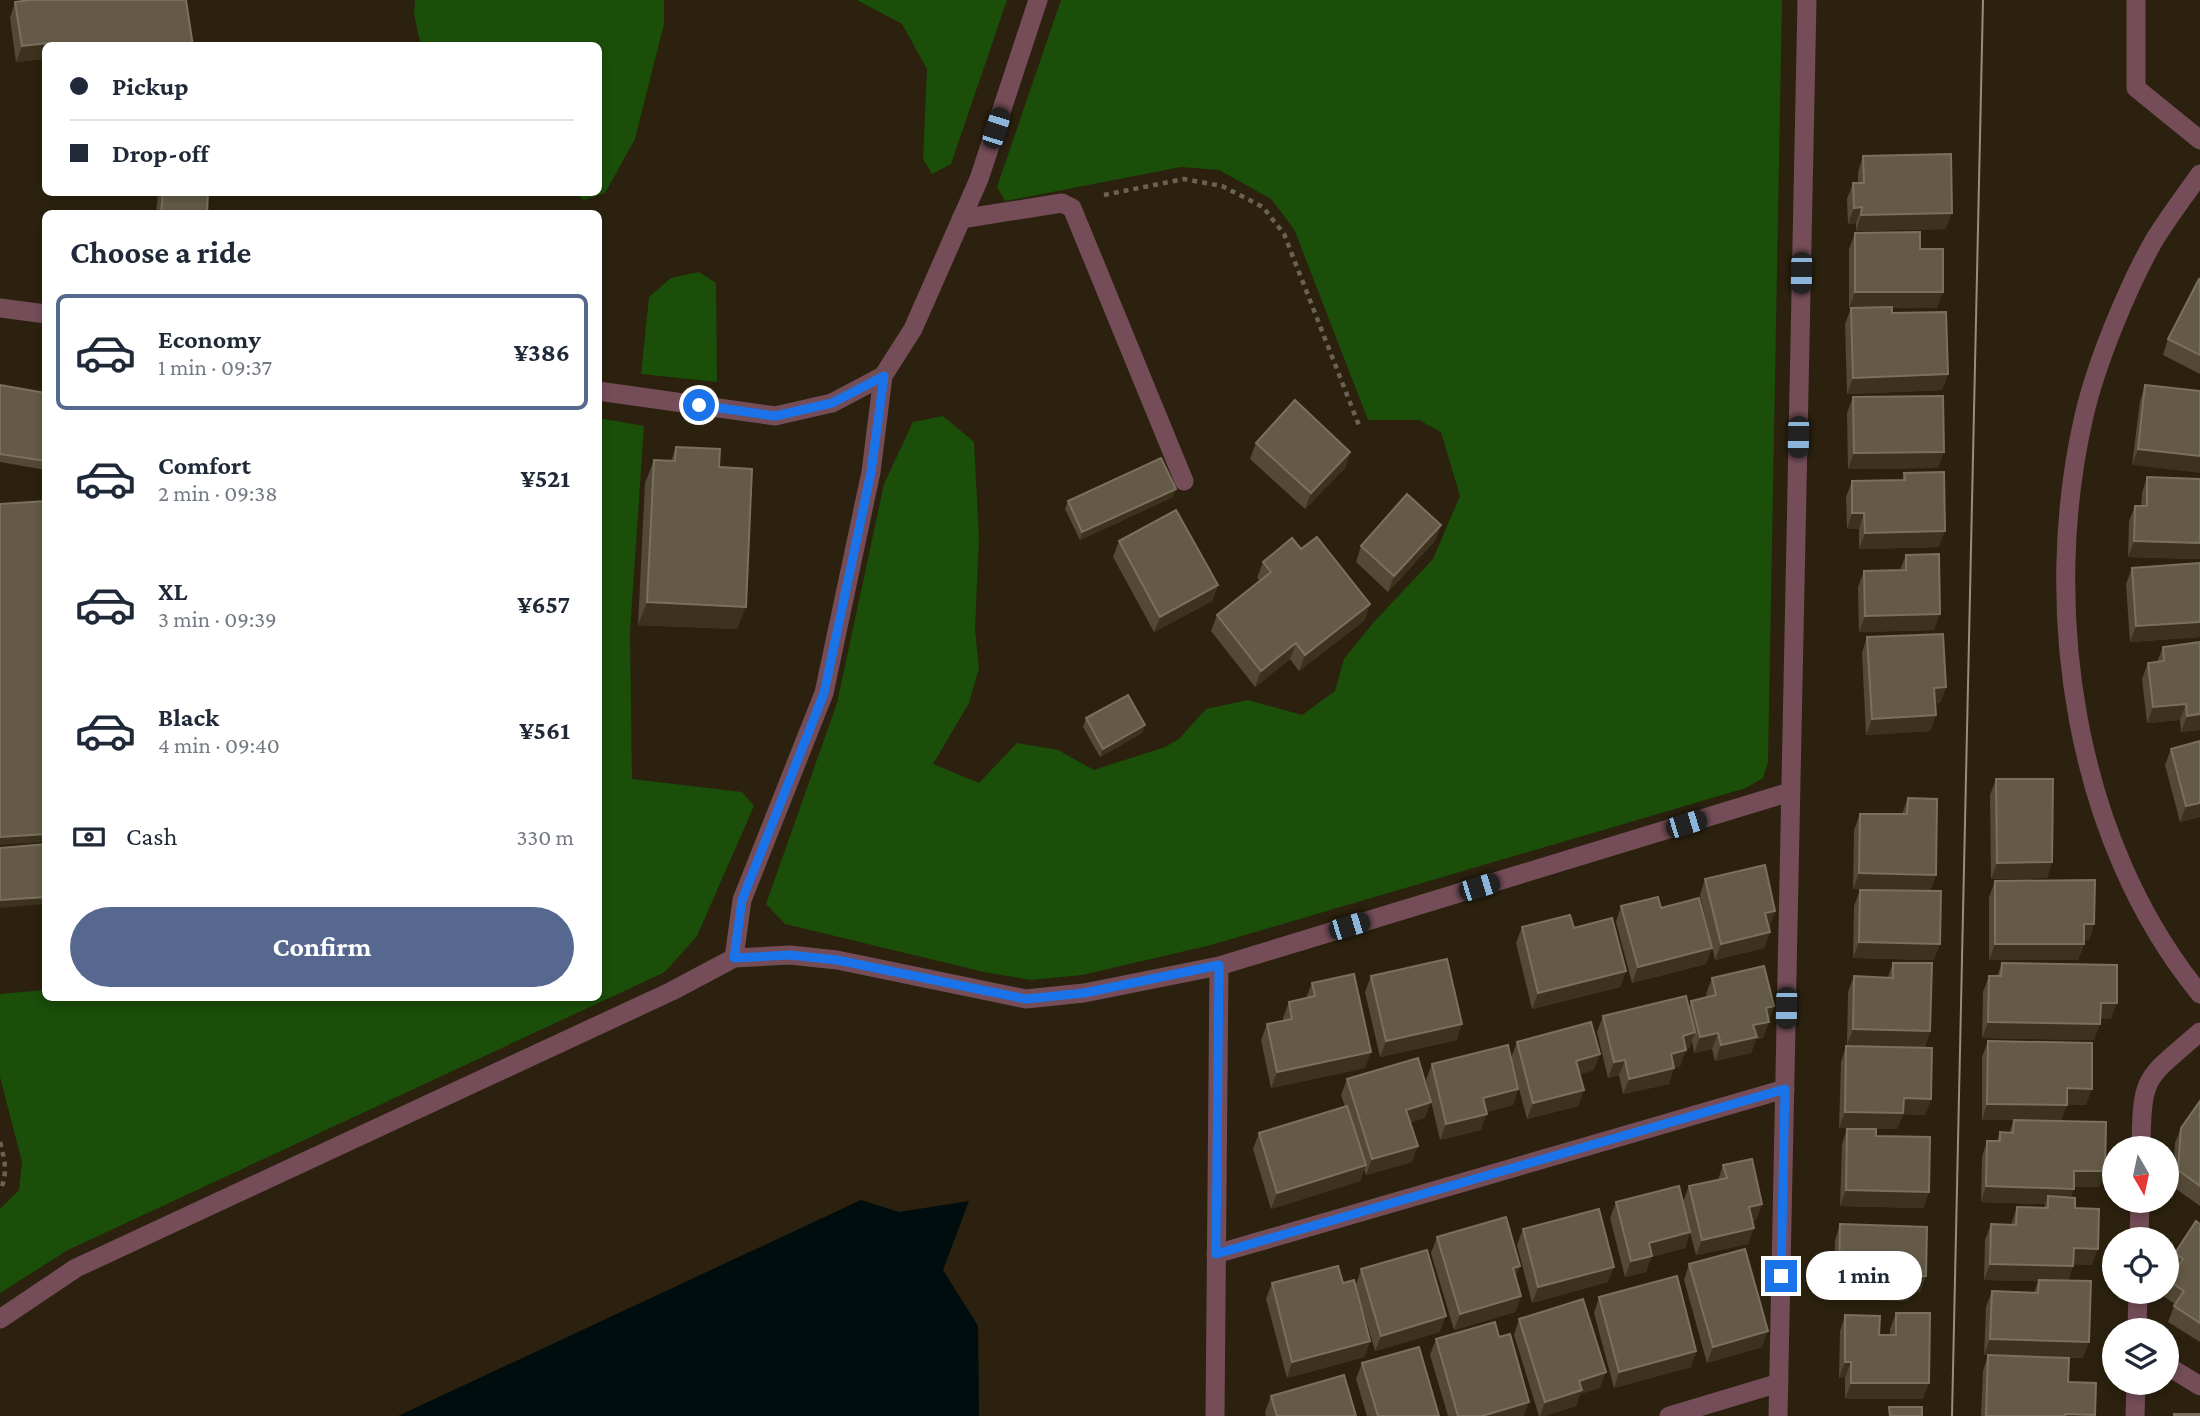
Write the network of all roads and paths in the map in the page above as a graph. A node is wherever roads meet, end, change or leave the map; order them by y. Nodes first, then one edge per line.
1 (1038, 0) edge
2 (1807, 0) edge
3 (2136, 0) edge
4 (2200, 140) edge
5 (2200, 174) edge
6 (1062, 203) junction
7 (961, 219) junction
8 (0, 308) edge
9 (42, 313) edge
10 (884, 376) junction
11 (602, 392) edge
12 (1360, 428) dead end
13 (1184, 481) dead end
14 (1790, 792) junction
15 (734, 958) junction
16 (1219, 965) junction
17 (2200, 994) edge
18 (2200, 1031) edge
19 (1785, 1089) junction
20 (2141, 1136) edge
21 (0, 1142) edge
22 (0, 1191) edge
23 (1216, 1254) junction
24 (0, 1319) edge
25 (2179, 1372) edge
26 (1779, 1383) junction
27 (2200, 1385) edge
28 (2136, 1395) edge
29 (1214, 1416) edge
30 (1669, 1416) edge
31 (1778, 1416) edge
32 (2135, 1416) edge

1 - 7 street
2 - 14 street
3 - 4 street
5 - 17 street
6 - 7 street
6 - 12 path
6 - 13 street
7 - 10 street
8 - 9 street
10 - 11 street
10 - 15 street
14 - 16 street
14 - 19 street
15 - 16 street
15 - 24 street
16 - 23 street
18 - 20 street
19 - 23 street
19 - 26 street
21 - 22 path
23 - 29 street
25 - 27 street
26 - 30 street
26 - 31 street
28 - 32 street

